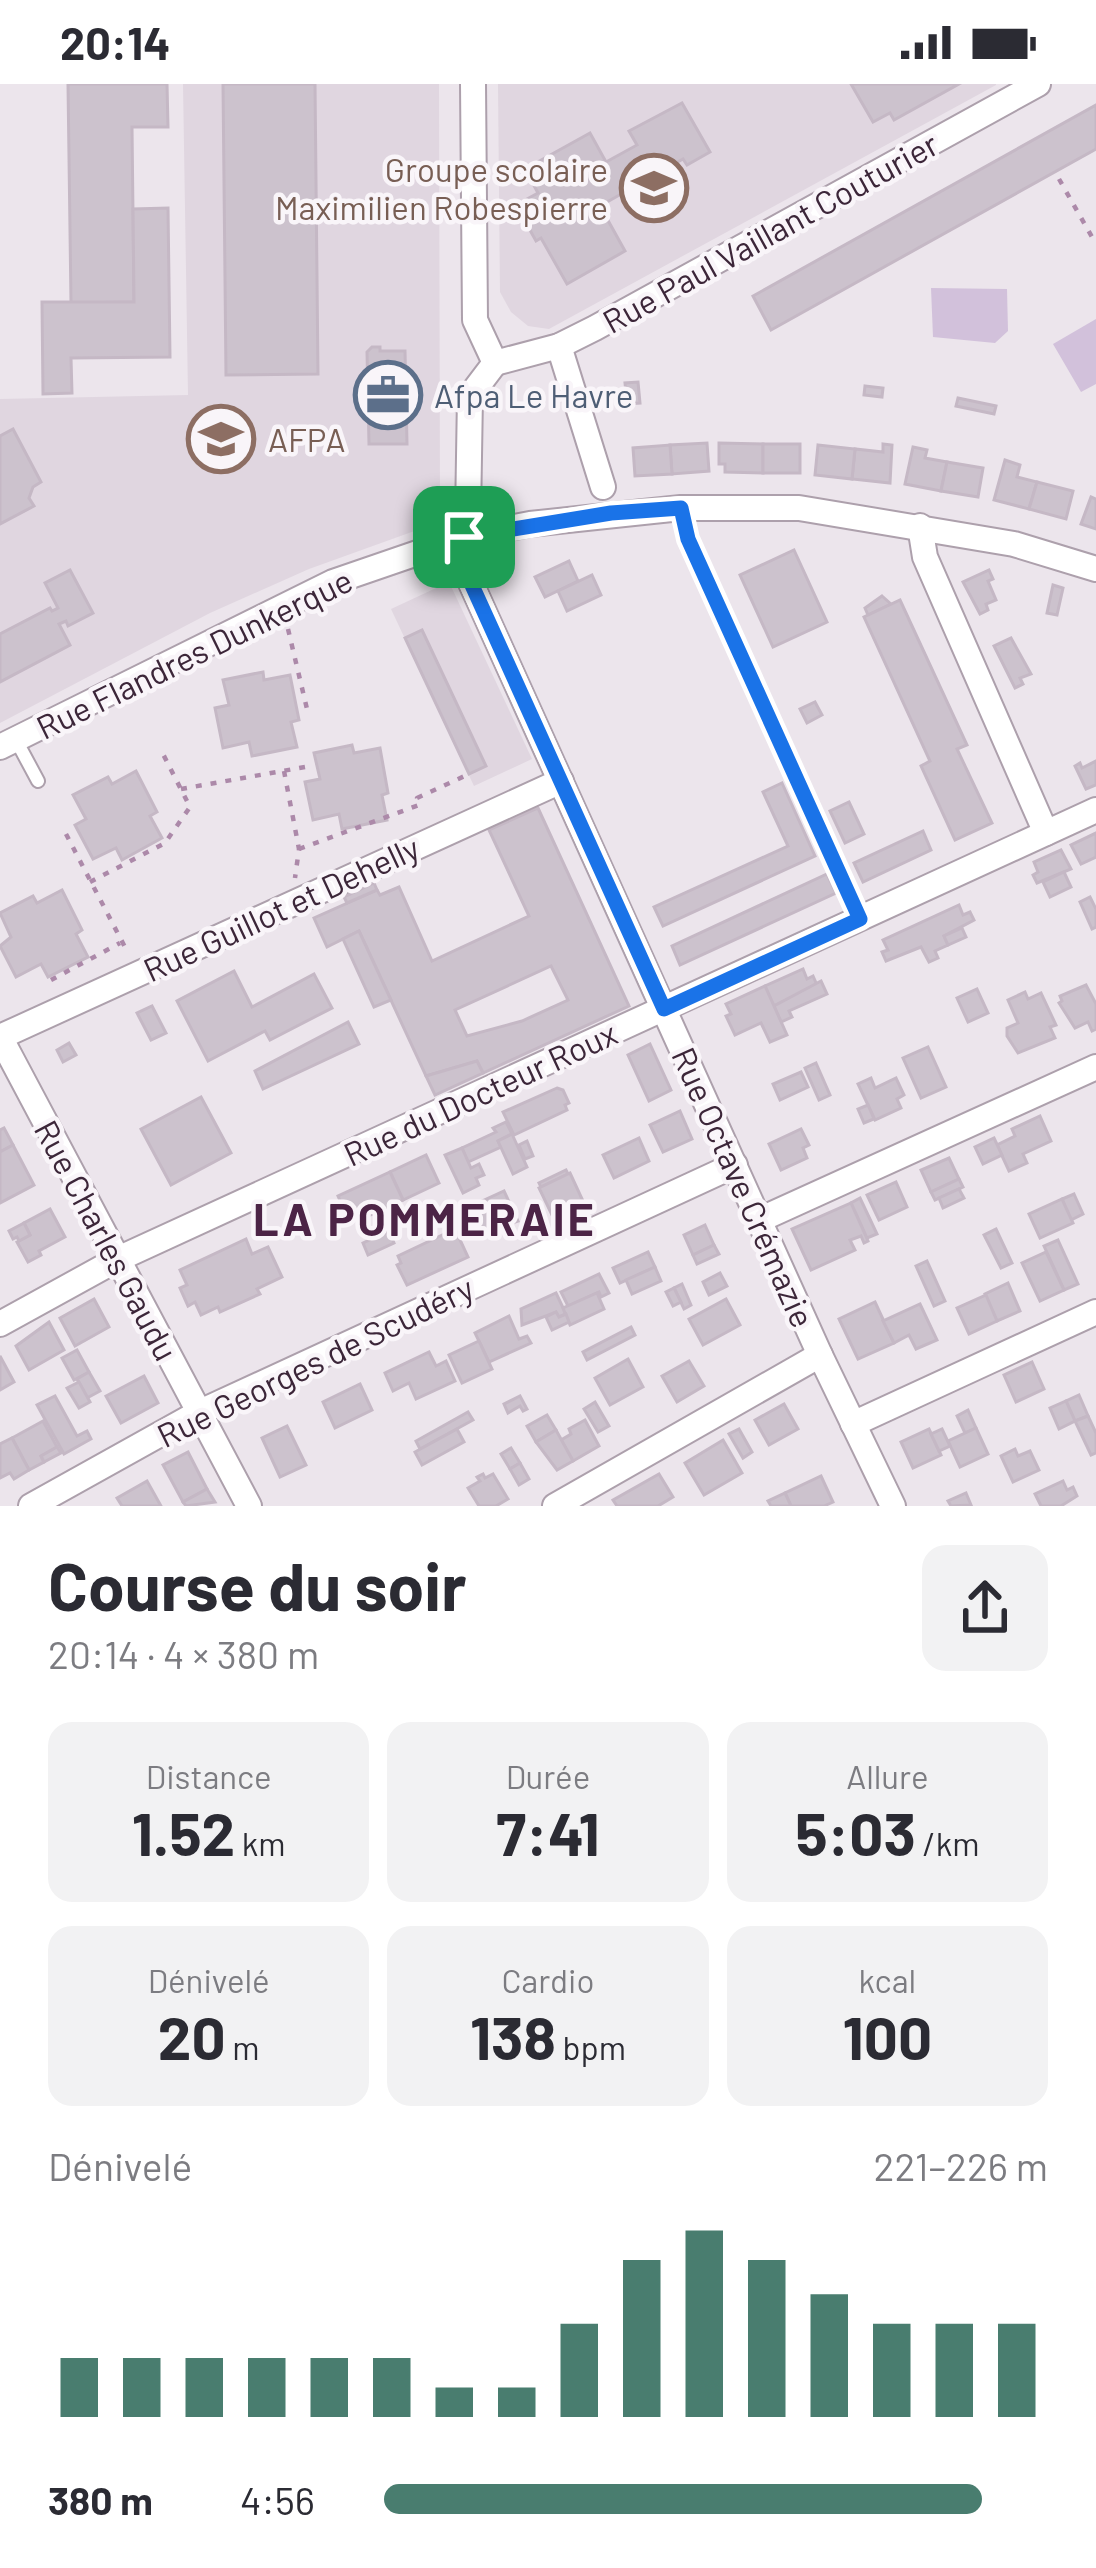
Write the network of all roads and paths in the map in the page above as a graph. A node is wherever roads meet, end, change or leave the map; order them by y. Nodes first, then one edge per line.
1 (473, 84) edge
2 (1038, 84) edge
3 (1059, 179) dead end
4 (1096, 244) edge
5 (559, 346) junction
6 (495, 363) junction
7 (603, 487) dead end
8 (681, 508) junction
9 (920, 526) junction
10 (464, 537) junction
11 (1096, 569) edge
12 (282, 606) junction
13 (736, 645) joint
14 (307, 709) dead end
15 (8, 743) edge
16 (163, 754) dead end
17 (305, 767) dead end
18 (284, 771) junction
19 (469, 774) dead end
20 (561, 781) junction
21 (38, 782) dead end
22 (181, 789) junction
23 (1096, 810) edge
24 (1046, 833) junction
25 (66, 834) dead end
26 (299, 849) junction
27 (90, 882) junction
28 (291, 904) junction
29 (860, 919) junction
30 (122, 942) junction
31 (139, 973) junction
32 (51, 980) dead end
33 (664, 1009) junction
34 (0, 1037) edge
35 (1096, 1067) edge
36 (735, 1165) junction
37 (759, 1220) junction
38 (118, 1259) junction
39 (1096, 1312) edge
40 (0, 1324) edge
41 (820, 1355) junction
42 (199, 1413) junction
43 (853, 1424) junction
44 (31, 1506) edge
45 (249, 1506) edge
46 (555, 1506) edge
47 (893, 1506) edge

1 - 6 street
2 - 5 street, Rue Paul Vaillant Couturier
3 - 4 path
5 - 6 street, Rue Paul Vaillant Couturier
5 - 7 street
6 - 10 street, Rue Octave Crémazie
8 - 9 street, Rue Flandres Dunkerque
8 - 10 street, Rue Flandres Dunkerque
8 - 13 path
9 - 11 street, Rue Flandres Dunkerque
9 - 24 street
10 - 12 street, Rue Flandres Dunkerque
10 - 20 street, Rue Octave Crémazie
12 - 14 path
12 - 15 street, Rue Flandres Dunkerque
13 - 29 lane
15 - 21 lane
16 - 22 path
17 - 18 path
18 - 22 path
18 - 26 path
19 - 26 path
20 - 28 street, Rue Guillot et Dehelly
20 - 33 street, Rue Octave Crémazie
22 - 27 path
23 - 24 street, Rue du Docteur Roux
24 - 29 street, Rue du Docteur Roux
25 - 27 path
26 - 28 path
27 - 30 path
28 - 31 street, Rue Guillot et Dehelly
29 - 33 street, Rue du Docteur Roux
30 - 31 path
30 - 32 path
31 - 34 street, Rue Guillot et Dehelly
33 - 36 street, Rue Octave Crémazie
33 - 38 street, Rue du Docteur Roux
34 - 38 street, Rue Charles Gaudu
35 - 37 street
36 - 37 street, Rue Octave Crémazie
36 - 42 street, Rue Georges de Scudéry
37 - 41 street, Rue Octave Crémazie
38 - 40 street, Rue du Docteur Roux
38 - 42 street, Rue Charles Gaudu
39 - 43 street
41 - 43 street, Rue Octave Crémazie
41 - 46 street
42 - 44 street, Rue Georges de Scudéry
42 - 45 street, Rue Charles Gaudu
43 - 47 street, Rue Octave Crémazie

